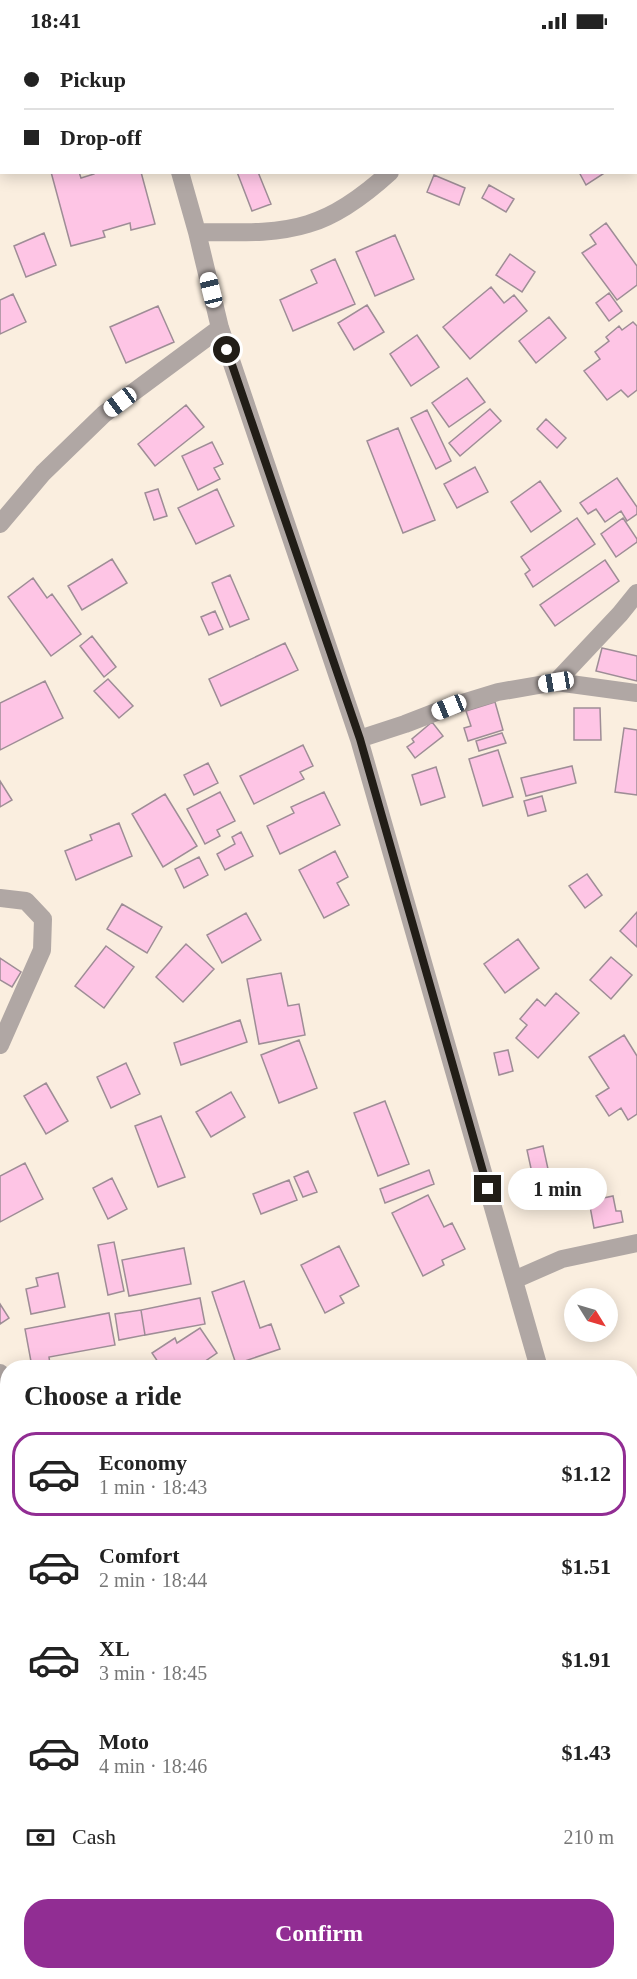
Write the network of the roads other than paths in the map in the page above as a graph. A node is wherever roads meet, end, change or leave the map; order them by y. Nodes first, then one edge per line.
1 (181, 174) edge
2 (388, 174) edge
3 (197, 232) junction
4 (220, 328) junction
5 (0, 524) edge
6 (637, 593) edge
7 (556, 682) junction
8 (637, 693) edge
9 (360, 739) junction
10 (0, 898) edge
11 (0, 1045) edge
12 (637, 1243) edge
13 (514, 1280) junction
14 (537, 1360) edge

1 - 3 street
2 - 3 street
3 - 4 street
4 - 5 street
4 - 9 street
6 - 7 street
7 - 8 street
7 - 9 street
9 - 13 street
10 - 11 street
12 - 13 street
13 - 14 street

